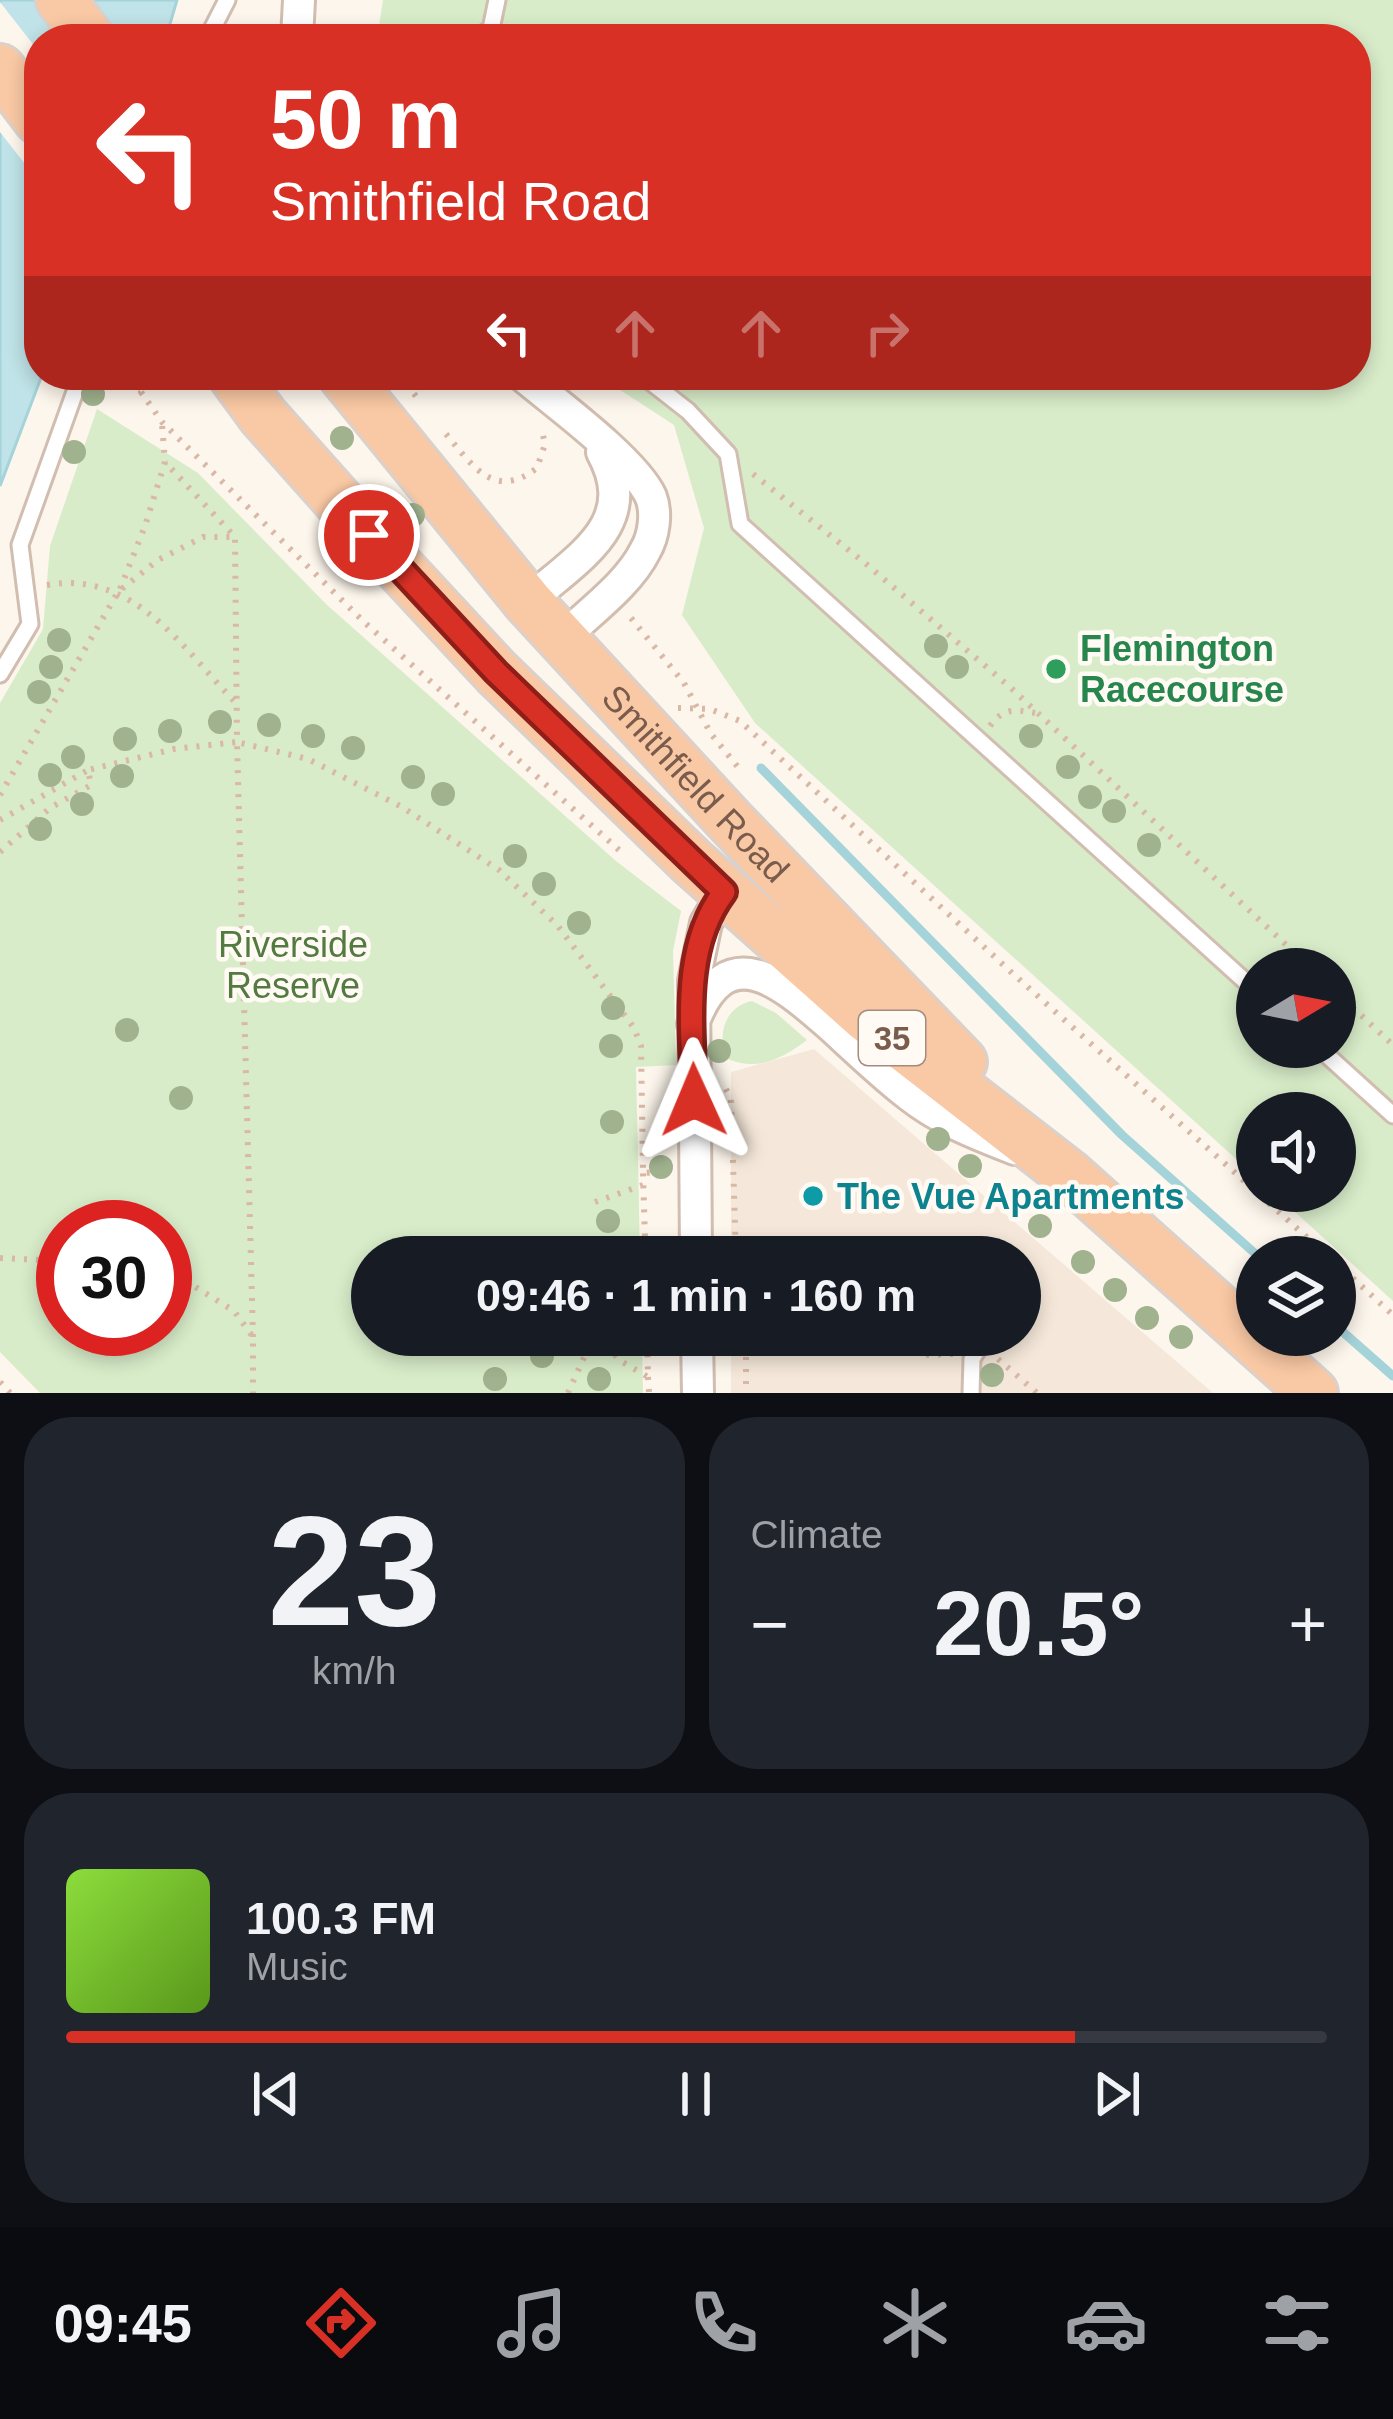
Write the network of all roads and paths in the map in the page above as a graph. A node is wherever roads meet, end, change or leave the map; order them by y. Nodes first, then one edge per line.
1 (0, 69) edge
2 (24, 100) edge
3 (76, 390) edge
4 (143, 390) edge
5 (245, 390) edge
6 (355, 390) edge
7 (410, 390) edge
8 (540, 390) edge
9 (661, 390) edge
10 (425, 409) dead end
11 (571, 416) junction
12 (533, 419) dead end
13 (162, 422) junction
14 (439, 425) dead end
15 (728, 454) junction
16 (165, 462) junction
17 (235, 537) junction
18 (26, 589) junction
19 (118, 592) junction
20 (610, 592) junction
21 (528, 602) junction
22 (562, 639) junction
23 (496, 672) junction
24 (0, 674) edge
25 (236, 703) junction
26 (622, 705) junction
27 (697, 708) junction
28 (1039, 714) junction
29 (237, 742) junction
30 (984, 746) junction
31 (88, 770) junction
32 (0, 795) edge
33 (0, 820) edge
34 (0, 852) edge
35 (761, 853) junction
36 (630, 860) dead end
37 (724, 892) junction
38 (1290, 948) edge
39 (1236, 973) edge
40 (1356, 1011) edge
41 (693, 1024) junction
42 (1393, 1045) edge
43 (1341, 1068) edge
44 (725, 1086) dead end
45 (1393, 1115) edge
46 (1061, 1169) junction
47 (694, 1171) junction
48 (643, 1173) junction
49 (643, 1185) junction
50 (596, 1202) dead end
51 (645, 1236) edge
52 (696, 1236) edge
53 (735, 1236) edge
54 (1305, 1236) edge
55 (0, 1258) edge
56 (36, 1260) edge
57 (1356, 1282) edge
58 (192, 1285) edge
59 (1393, 1315) edge
60 (253, 1337) junction
61 (586, 1356) edge
62 (615, 1356) edge
63 (648, 1356) edge
64 (697, 1356) edge
65 (746, 1356) edge
66 (973, 1356) edge
67 (648, 1376) junction
68 (0, 1382) edge
69 (10, 1393) edge
70 (254, 1393) edge
71 (568, 1393) edge
72 (649, 1393) edge
73 (698, 1393) edge
74 (746, 1393) edge
75 (971, 1393) edge
76 (1021, 1393) edge
77 (1036, 1393) edge
78 (1313, 1393) edge

1 - 2 highway
3 - 18 lane
4 - 13 path
5 - 23 highway, Smithfield Road / 35
6 - 21 highway, Smithfield Road / 35
7 - 10 path
8 - 11 street
9 - 15 lane
11 - 20 street
11 - 21 street
12 - 14 path
13 - 16 path
13 - 36 path
15 - 28 path
15 - 30 lane
16 - 17 path
16 - 19 path
17 - 19 path
17 - 25 path
18 - 19 path
18 - 24 lane
19 - 25 path
19 - 32 path
20 - 22 street
20 - 27 path
21 - 22 highway, Smithfield Road / 35
21 - 23 highway
22 - 23 highway
22 - 26 highway, Smithfield Road / 35
23 - 37 highway, Smithfield Road / 35
25 - 29 path
26 - 27 path
26 - 35 highway, Smithfield Road / 35
27 - 54 path
28 - 30 path
28 - 38 path
29 - 31 path
29 - 48 path
29 - 60 path
30 - 39 lane
31 - 33 path
31 - 34 path
35 - 37 highway
35 - 46 highway, Smithfield Road / 35
37 - 41 street
37 - 46 highway, Smithfield Road / 35
40 - 42 path
41 - 46 street
41 - 47 street
43 - 45 lane
44 - 53 path
46 - 78 highway, Smithfield Road / 35
47 - 48 path
47 - 52 street
48 - 49 path
49 - 50 path
49 - 51 path
55 - 56 path
57 - 59 path
58 - 60 path
60 - 70 path
61 - 71 path
62 - 67 path
63 - 67 path
64 - 73 street
65 - 74 path
66 - 75 lane
67 - 72 path
68 - 69 path
76 - 77 path

